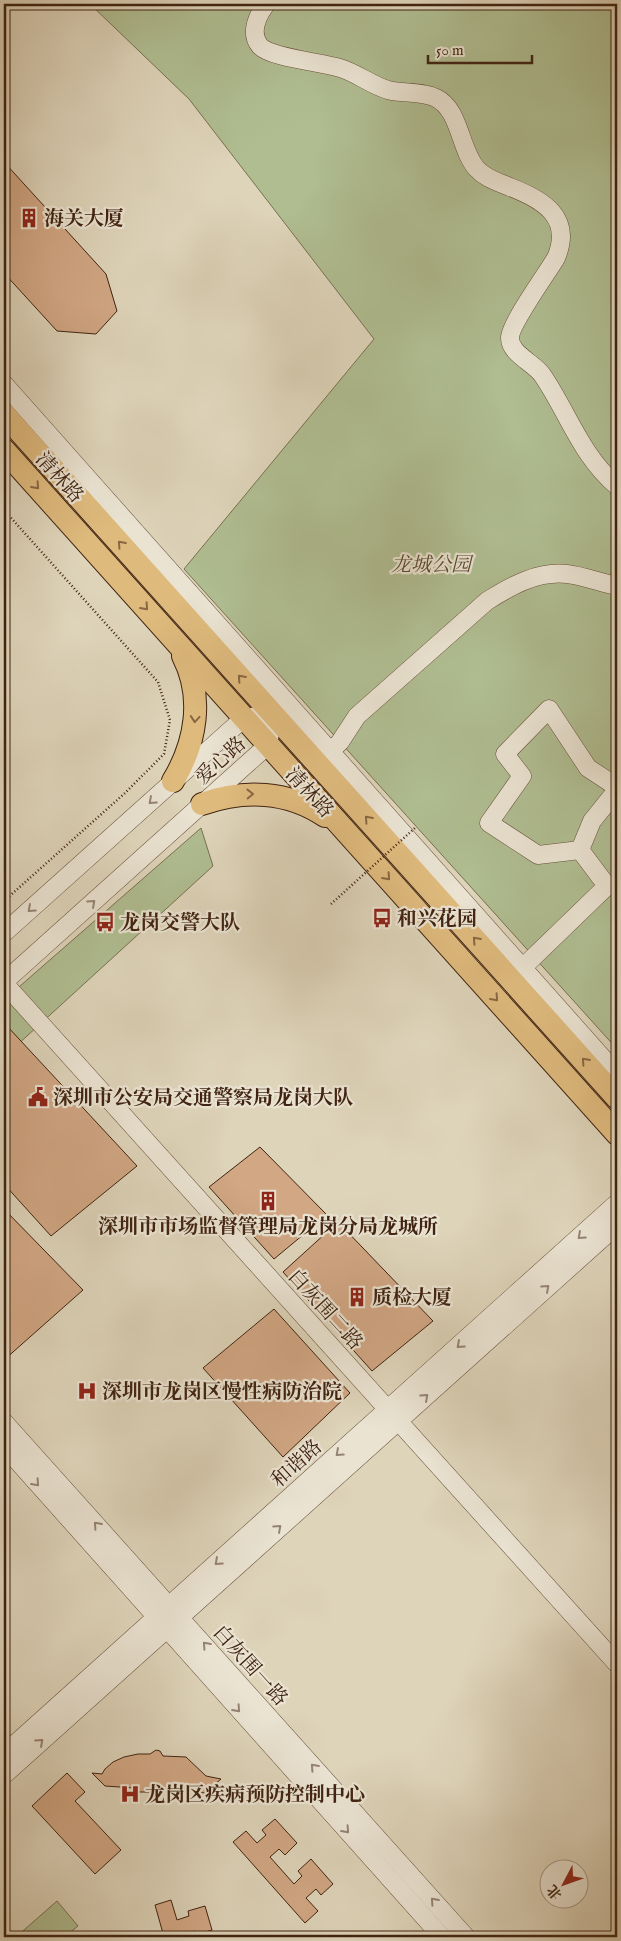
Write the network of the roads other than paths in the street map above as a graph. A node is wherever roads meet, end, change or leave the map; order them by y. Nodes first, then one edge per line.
1 (266, 4) edge
2 (4, 384) edge
3 (4, 414) edge
4 (4, 450) edge
5 (617, 486) edge
6 (617, 586) edge
7 (174, 640) junction
8 (273, 714) junction
9 (244, 718) junction
10 (268, 745) junction
11 (331, 751) junction
12 (173, 781) junction
13 (617, 788) edge
14 (202, 804) junction
15 (343, 828) junction
16 (580, 850) junction
17 (4, 934) edge
18 (517, 973) junction
19 (4, 982) edge
20 (617, 1074) edge
21 (617, 1098) edge
22 (617, 1134) edge
23 (617, 1203) edge
24 (617, 1225) edge
25 (393, 1415) junction
26 (4, 1422) edge
27 (4, 1446) edge
28 (175, 1611) junction
29 (161, 1624) junction
30 (617, 1664) edge
31 (6, 1760) edge
32 (442, 1937) edge
33 (466, 1937) edge

1 - 5 street
2 - 11 street
8 -> 3 main road, 清林路
4 -> 7 main road, 清林路
6 - 11 street
7 - 9 main road, 清林路
7 -> 12 main road
8 - 9 street, 爱心路
8 - 10 street, 爱心路
18 -> 8 main road, 清林路
9 - 10 main road, 清林路
9 - 12 street, 爱心路
10 - 14 street, 爱心路
10 - 15 main road, 清林路
11 - 18 street
12 -> 17 street, 爱心路
13 - 16 street
13 - 16 street
14 -> 15 main road
19 -> 14 street, 爱心路
15 -> 22 main road, 清林路
16 - 18 street
18 - 20 street
21 -> 18 main road, 清林路
19 - 25 street, 白灰围二路
23 -> 25 street, 和谐路
25 -> 24 street, 和谐路
25 - 28 street, 和谐路
25 - 30 street, 白灰围二路
28 -> 26 street, 白灰围一路
27 -> 29 street, 白灰围一路
28 - 29 street, 和谐路
33 -> 28 street, 白灰围一路
29 - 31 street, 和谐路
29 -> 32 street, 白灰围一路

